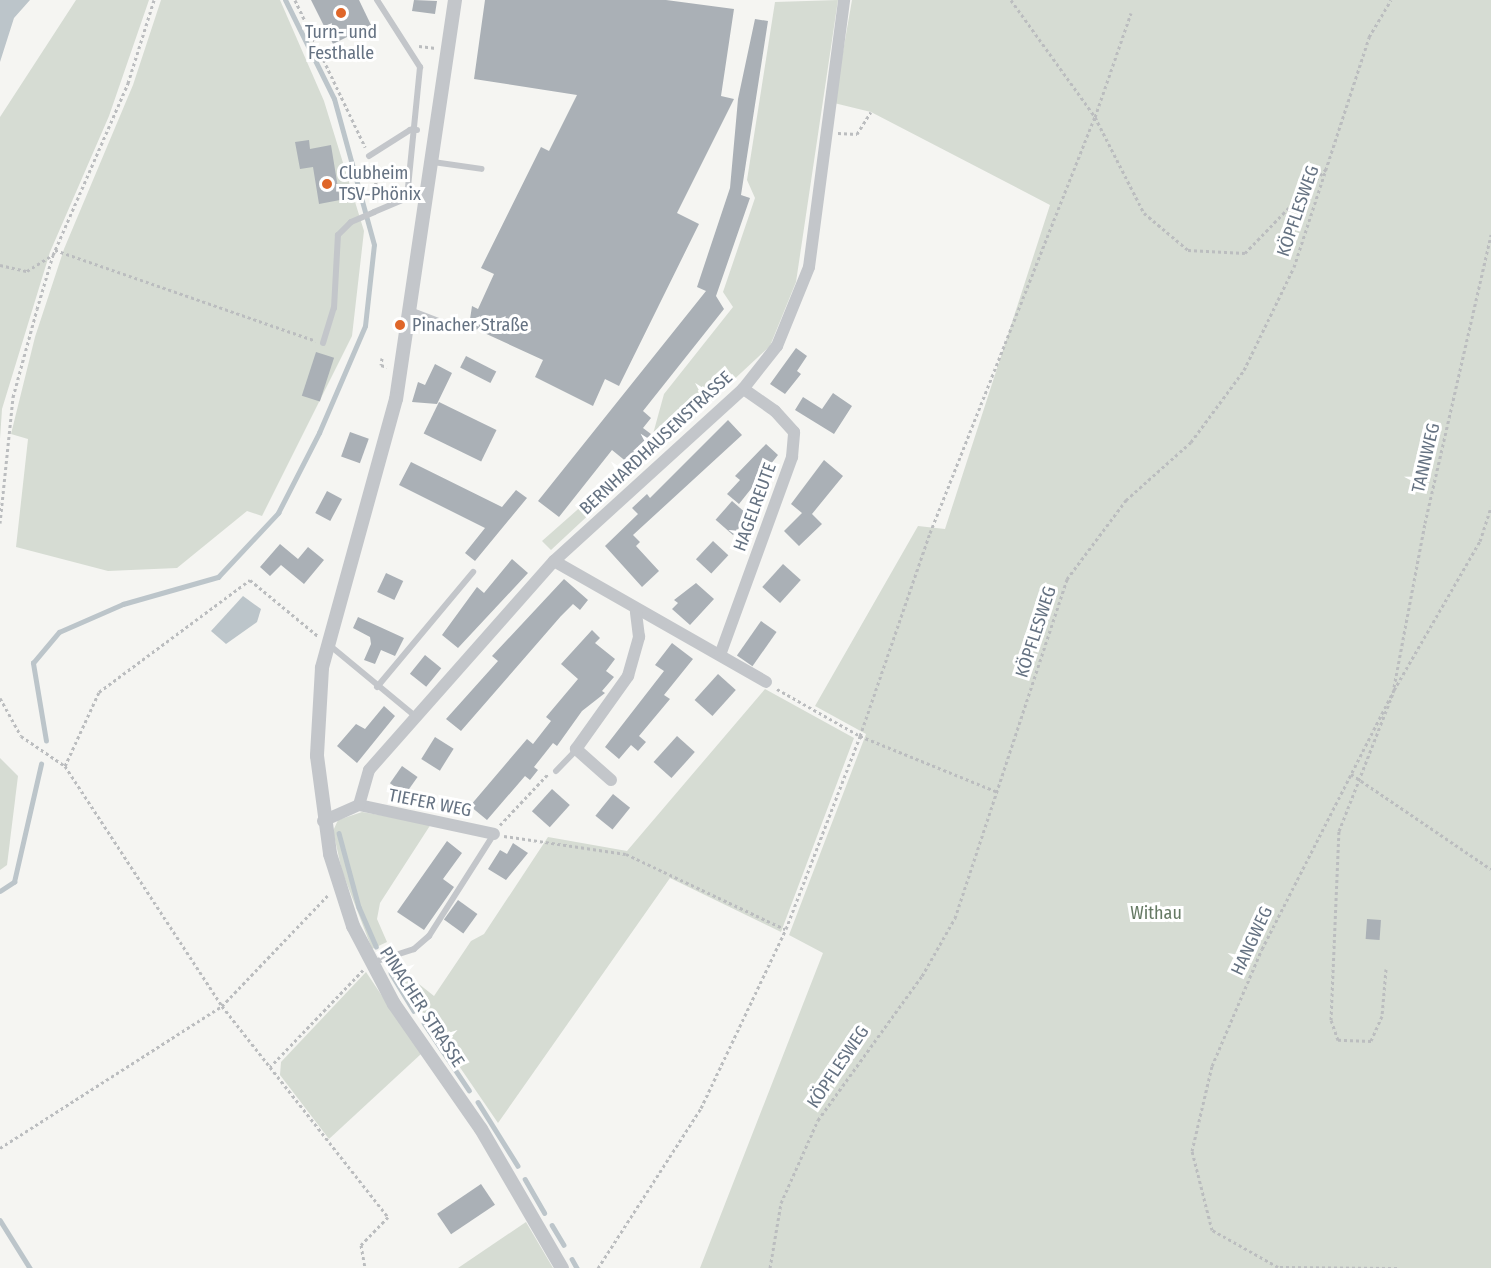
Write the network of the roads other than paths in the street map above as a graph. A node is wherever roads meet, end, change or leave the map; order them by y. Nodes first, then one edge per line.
1 (376, 0) edge
2 (455, 0) edge
3 (844, 0) edge
4 (417, 130) junction
5 (369, 156) road end
6 (433, 162) junction
7 (482, 169) dead end
8 (407, 198) junction
9 (429, 198) junction
10 (337, 284) junction
11 (346, 285) dead end
12 (410, 310) junction
13 (449, 325) dead end
14 (323, 343) road end
15 (743, 389) junction
16 (554, 561) junction
17 (473, 572) dead end
18 (636, 612) junction
19 (328, 644) junction
20 (720, 656) junction
21 (766, 682) road end
22 (377, 687) junction
23 (416, 716) junction
24 (576, 749) junction
25 (556, 771) road end
26 (611, 780) dead end
27 (359, 805) junction
28 (323, 821) junction
29 (494, 834) joint
30 (370, 963) junction
31 (562, 1268) edge

1 - 4 lane
2 - 6 street, PINACHER STRASSE
3 - 15 street, BERNHARDHAUSENSTRASSE
4 - 5 lane
4 - 8 lane
6 - 7 lane
6 - 9 street, PINACHER STRASSE
8 - 9 lane
8 - 10 lane
9 - 12 street, PINACHER STRASSE
10 - 11 lane
10 - 14 lane
12 - 13 lane
12 - 19 street, PINACHER STRASSE
15 - 16 street, BERNHARDHAUSENSTRASSE
15 - 20 street, HAGELREUTE
16 - 18 street
16 - 23 street, BERNHARDHAUSENSTRASSE
17 - 22 lane
18 - 20 street
18 - 24 street
19 - 22 lane
19 - 28 street, PINACHER STRASSE
20 - 21 street
22 - 23 lane
23 - 27 street, BERNHARDHAUSENSTRASSE
24 - 25 lane
24 - 26 street
27 - 28 street
27 - 29 street, TIEFER WEG
28 - 30 street, PINACHER STRASSE
29 - 30 lane
30 - 31 street, PINACHER STRASSE

